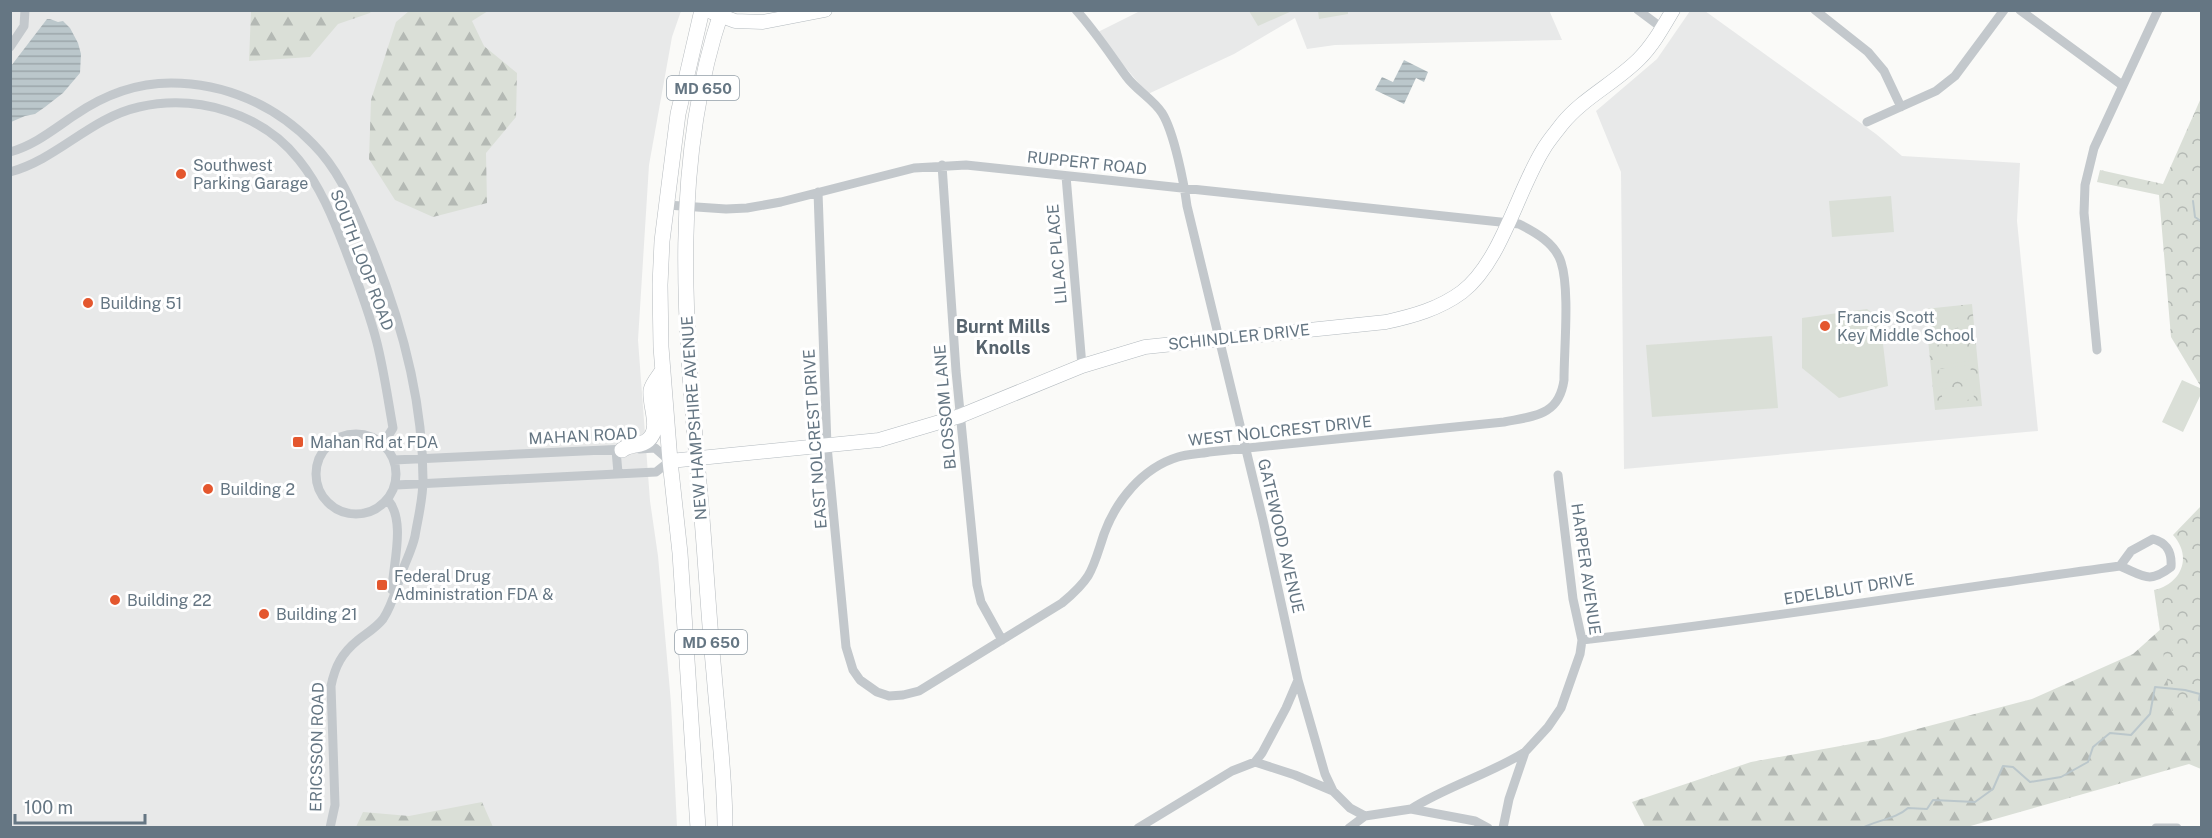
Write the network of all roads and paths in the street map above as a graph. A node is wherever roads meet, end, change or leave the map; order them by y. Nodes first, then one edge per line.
1 (25, 10) edge
2 (704, 10) edge
3 (825, 10) edge
4 (1076, 10) edge
5 (1638, 10) edge
6 (1673, 10) edge
7 (1815, 10) edge
8 (2004, 10) edge
9 (2020, 10) edge
10 (2158, 10) edge
11 (722, 13) edge
12 (1662, 28) junction
13 (10, 47) edge
14 (2122, 85) junction
15 (1900, 107) junction
16 (1867, 122) dead end
17 (10, 152) edge
18 (942, 165) junction
19 (10, 172) edge
20 (1066, 176) junction
21 (1185, 189) junction
22 (818, 192) junction
23 (667, 205) junction
24 (687, 206) junction
25 (1507, 224) junction
26 (1220, 339) junction
27 (2097, 351) dead end
28 (1082, 366) junction
29 (663, 370) junction
30 (960, 416) junction
31 (383, 444) junction
32 (827, 446) junction
33 (1246, 449) junction
34 (619, 450) junction
35 (696, 456) junction
36 (422, 459) junction
37 (394, 460) junction
38 (670, 461) junction
39 (618, 474) junction
40 (1558, 475) dead end
41 (423, 483) junction
42 (396, 484) junction
43 (388, 500) junction
44 (2120, 566) junction
45 (391, 604) junction
46 (1002, 640) junction
47 (1582, 640) junction
48 (860, 680) joint
49 (1298, 680) junction
50 (1525, 752) junction
51 (1255, 762) junction
52 (1333, 790) junction
53 (1411, 809) junction
54 (1365, 816) junction
55 (2161, 827) edge
56 (330, 828) edge
57 (698, 828) edge
58 (725, 828) edge
59 (1138, 828) edge
60 (1349, 828) edge
61 (1488, 828) edge
62 (1503, 828) edge
63 (2177, 828) edge

1 - 13 street
2 - 11 street
2 - 23 main road, NEW HAMPSHIRE AVENUE / MD 650
3 - 11 street
4 - 21 street, GATEWOOD AVENUE
5 - 12 street
6 - 12 street, SCHINDLER DRIVE
7 - 15 street
8 - 15 street
9 - 14 street
10 - 14 street
11 - 24 main road, NEW HAMPSHIRE AVENUE / MD 650
12 - 25 street, SCHINDLER DRIVE
14 - 27 street
15 - 16 street
17 - 36 street, SOUTH LOOP ROAD
18 - 20 street, RUPPERT ROAD
18 - 22 street, RUPPERT ROAD
18 - 30 street, BLOSSOM LANE
19 - 31 street, SOUTH LOOP ROAD
20 - 21 street, RUPPERT ROAD
20 - 28 street, LILAC PLACE
21 - 25 street, RUPPERT ROAD
21 - 26 street, GATEWOOD AVENUE
22 - 24 street, RUPPERT ROAD
22 - 32 street, EAST NOLCREST DRIVE
23 - 24 street, RUPPERT ROAD
23 - 29 main road, NEW HAMPSHIRE AVENUE / MD 650
24 - 35 main road, NEW HAMPSHIRE AVENUE / MD 650
25 - 26 street, SCHINDLER DRIVE
25 - 33 street, WEST NOLCREST DRIVE
26 - 28 street, SCHINDLER DRIVE
26 - 33 street, GATEWOOD AVENUE
28 - 30 street, SCHINDLER DRIVE
29 - 34 main road
29 - 38 main road, NEW HAMPSHIRE AVENUE / MD 650
30 - 32 street, SCHINDLER DRIVE
30 - 46 street, BLOSSOM LANE
31 - 37 street
31 - 43 street
32 - 35 street, SCHINDLER DRIVE
32 - 48 street, EAST NOLCREST DRIVE
33 - 46 street, WEST NOLCREST DRIVE
33 - 49 street, GATEWOOD AVENUE
34 - 36 street, MAHAN ROAD
34 - 38 street, MAHAN ROAD
34 - 39 street
35 - 38 street, SCHINDLER DRIVE
35 - 58 main road, NEW HAMPSHIRE AVENUE / MD 650
36 - 37 street, MAHAN ROAD
36 - 41 street
37 - 42 street
38 - 39 street
38 - 57 main road, NEW HAMPSHIRE AVENUE / MD 650
39 - 41 street
40 - 47 street, HARPER AVENUE
41 - 42 street
41 - 45 street
42 - 43 street
43 - 45 street
44 - 44 street
44 - 47 street, EDELBLUT DRIVE
45 - 56 street, ERICSSON ROAD
46 - 48 street, WEST NOLCREST DRIVE
47 - 50 street, HARPER AVENUE
49 - 51 street
49 - 52 street, GATEWOOD AVENUE
50 - 53 street
50 - 62 street, HARPER AVENUE
51 - 52 street
51 - 59 street
52 - 54 street
53 - 54 street
53 - 61 street
54 - 60 street
55 - 63 street

